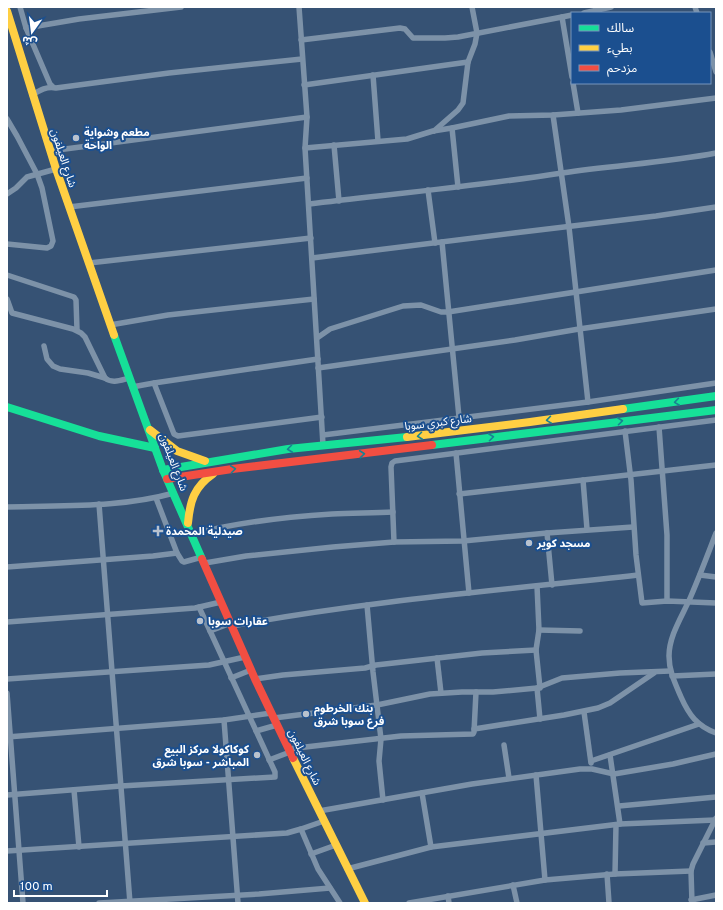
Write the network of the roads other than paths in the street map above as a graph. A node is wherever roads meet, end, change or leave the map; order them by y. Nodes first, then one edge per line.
1 (20, 7) edge
2 (181, 7) edge
3 (299, 7) edge
4 (472, 7) edge
5 (611, 7) edge
6 (136, 10) edge
7 (7, 11) edge
8 (588, 12) edge
9 (571, 15) edge
10 (562, 17) junction
11 (26, 28) junction
12 (477, 33) junction
13 (301, 40) junction
14 (711, 55) edge
15 (302, 59) junction
16 (468, 62) junction
17 (571, 71) edge
18 (716, 72) edge
19 (373, 75) junction
20 (573, 84) edge
21 (304, 86) junction
22 (53, 87) junction
23 (32, 95) junction
24 (716, 98) edge
25 (578, 113) junction
26 (554, 115) junction
27 (307, 118) junction
28 (7, 119) edge
29 (452, 128) junction
30 (434, 131) junction
31 (378, 142) junction
32 (334, 145) junction
33 (305, 148) junction
34 (50, 151) junction
35 (716, 153) edge
36 (56, 169) junction
37 (562, 173) junction
38 (37, 174) junction
39 (307, 178) junction
40 (458, 187) junction
41 (428, 190) junction
42 (7, 194) edge
43 (339, 200) junction
44 (309, 204) junction
45 (69, 207) junction
46 (716, 207) edge
47 (569, 227) junction
48 (311, 238) junction
49 (442, 242) junction
50 (435, 243) junction
51 (7, 244) edge
52 (312, 258) junction
53 (89, 263) junction
54 (716, 270) edge
55 (7, 275) edge
56 (576, 292) junction
57 (7, 299) edge
58 (314, 299) junction
59 (716, 308) edge
60 (448, 312) junction
61 (9, 314) edge
62 (110, 325) junction
63 (579, 329) junction
64 (77, 330) junction
65 (317, 338) junction
66 (44, 346) dead end
67 (453, 349) junction
68 (318, 359) junction
69 (318, 368) junction
70 (105, 378) junction
71 (129, 378) junction
72 (154, 383) junction
73 (716, 383) edge
74 (132, 388) junction
75 (716, 396) edge
76 (588, 402) junction
77 (7, 407) edge
78 (716, 410) edge
79 (322, 417) junction
80 (459, 417) junction
81 (716, 420) edge
82 (658, 427) junction
83 (149, 429) junction
84 (625, 431) junction
85 (323, 435) junction
86 (379, 440) junction
87 (324, 445) junction
88 (155, 448) junction
89 (381, 452) junction
90 (456, 453) junction
91 (208, 461) junction
92 (716, 465) edge
93 (163, 470) junction
94 (661, 470) junction
95 (216, 472) junction
96 (630, 474) junction
97 (167, 479) junction
98 (583, 480) junction
99 (174, 493) junction
100 (459, 494) junction
101 (156, 498) junction
102 (99, 504) junction
103 (7, 508) edge
104 (393, 512) junction
105 (188, 525) junction
106 (633, 527) junction
107 (587, 529) junction
108 (547, 533) junction
109 (716, 533) edge
110 (192, 534) junction
111 (463, 541) junction
112 (394, 542) junction
113 (177, 553) junction
114 (204, 560) junction
115 (103, 561) junction
116 (7, 567) edge
117 (638, 575) junction
118 (700, 575) junction
119 (716, 577) edge
120 (552, 584) junction
121 (538, 586) junction
122 (468, 593) junction
123 (221, 602) junction
124 (666, 602) junction
125 (688, 603) junction
126 (716, 603) edge
127 (367, 605) junction
128 (199, 607) junction
129 (108, 615) junction
130 (7, 622) edge
131 (232, 625) junction
132 (539, 630) junction
133 (210, 631) junction
134 (580, 631) dead end
135 (536, 650) junction
136 (245, 657) junction
137 (437, 658) junction
138 (224, 662) junction
139 (372, 666) junction
140 (111, 670) junction
141 (251, 670) junction
142 (655, 672) junction
143 (671, 674) junction
144 (716, 674) edge
145 (231, 678) junction
146 (7, 679) edge
147 (255, 679) junction
148 (538, 688) junction
149 (476, 692) junction
150 (7, 693) edge
151 (441, 693) junction
152 (377, 705) junction
153 (584, 712) junction
154 (249, 717) junction
155 (274, 719) junction
156 (540, 719) junction
157 (224, 720) junction
158 (699, 724) junction
159 (116, 728) junction
160 (474, 729) junction
161 (256, 731) junction
162 (716, 732) edge
163 (9, 737) edge
164 (381, 739) junction
165 (504, 745) dead end
166 (289, 750) junction
167 (610, 754) junction
168 (716, 754) edge
169 (269, 760) junction
170 (591, 761) junction
171 (592, 769) junction
172 (614, 774) junction
173 (536, 775) junction
174 (509, 778) junction
175 (228, 780) junction
176 (121, 786) junction
177 (74, 790) junction
178 (422, 793) junction
179 (7, 795) edge
180 (14, 795) junction
181 (716, 797) edge
182 (383, 800) junction
183 (619, 806) junction
184 (318, 811) junction
185 (716, 819) edge
186 (324, 820) junction
187 (618, 825) junction
188 (301, 829) junction
189 (542, 834) junction
190 (232, 836) junction
191 (716, 842) edge
192 (126, 843) junction
193 (703, 843) junction
194 (336, 845) junction
195 (79, 847) junction
196 (431, 847) junction
197 (7, 851) edge
198 (19, 851) junction
199 (311, 854) junction
200 (347, 869) junction
201 (691, 871) junction
202 (607, 874) junction
203 (615, 874) junction
204 (545, 880) junction
205 (514, 885) junction
206 (330, 888) junction
207 (237, 895) junction
208 (716, 895) edge
209 (448, 896) junction
210 (692, 901) edge
211 (130, 902) edge
212 (22, 903) edge
213 (99, 903) edge
214 (238, 903) edge
215 (340, 903) edge
216 (365, 903) edge
217 (409, 903) edge
218 (449, 903) edge
219 (518, 903) edge
220 (609, 903) edge

1 - 11 street
2 - 6 street
3 - 13 street
4 - 12 street
5 - 8 street
6 - 11 street
7 - 23 main road, شارع العيلفون
9 - 10 street
10 - 12 street
10 - 17 street
11 - 22 street
12 - 13 street
12 - 16 street
13 - 15 street
14 - 18 street
15 - 21 street
15 - 22 street
16 - 19 street
16 - 30 street
19 - 21 street
19 - 31 street
20 - 25 street
21 - 27 street
22 - 23 street
23 - 34 main road, شارع العيلفون
24 - 25 street
25 - 26 street
26 - 29 street
26 - 37 street
27 - 33 street
27 - 34 street
28 - 38 street
29 - 30 street
29 - 40 street
30 - 31 street
31 - 32 street
32 - 33 street
32 - 43 street
33 - 39 street
34 - 36 main road, شارع العيلفون
35 - 37 street
36 - 38 street
36 - 45 main road, شارع العيلفون
37 - 40 street
37 - 47 street
38 - 42 street
38 - 51 street
39 - 44 street
39 - 45 street
40 - 41 street
41 - 43 street
41 - 50 street
43 - 44 street
44 - 48 street
45 - 53 main road, شارع العيلفون
46 - 47 street
47 - 49 street
47 - 56 street
48 - 52 street
48 - 53 street
49 - 50 street
49 - 60 street
50 - 52 street
52 - 58 street
53 - 62 main road, شارع العيلفون
54 - 56 street
55 - 64 street
56 - 60 street
56 - 63 street
57 - 61 street
58 - 62 street
58 - 65 street
59 - 63 street
60 - 65 street
60 - 67 street
61 - 64 street
62 - 71 main road, شارع العيلفون
63 - 67 street
63 - 76 street
64 - 70 street
65 - 68 street
66 - 70 street
67 - 69 street
67 - 80 street
68 - 69 street
68 - 72 street
69 - 79 street
70 - 71 street
71 - 74 main road, شارع العيلفون
72 - 74 street
72 - 79 street
73 - 76 street
74 - 83 main road, شارع العيلفون
75 -> 86 main road, شارع كبري سوبا
76 - 80 street
77 - 88 main road
89 -> 78 main road, شارع كبري سوبا
79 - 85 street
80 - 85 street
81 - 82 street
82 - 84 street
82 - 94 street
83 - 88 main road, شارع العيلفون
83 - 91 main road
84 - 90 street
84 - 96 street
85 - 87 street
86 - 87 main road, شارع كبري سوبا
86 - 89 main road
87 -> 91 main road, شارع كبري سوبا
88 - 93 main road, شارع العيلفون
95 -> 89 main road, شارع كبري سوبا
90 - 100 street
90 - 104 street
91 - 93 main road, شارع كبري سوبا
92 - 94 street
93 - 97 main road, شارع العيلفون
94 - 96 street
94 - 124 street
95 - 97 main road, شارع كبري سوبا
95 - 105 main road
96 - 98 street
96 - 106 street
97 - 99 main road, شارع العيلفون
98 - 100 street
98 - 107 street
99 - 101 street
99 - 105 main road, شارع العيلفون
100 - 111 street
101 - 102 street
101 - 113 street
102 - 103 street
102 - 115 street
104 - 110 street
104 - 112 street
105 - 110 main road, شارع العيلفون
106 - 107 street
106 - 117 street
107 - 108 street
108 - 111 street
108 - 120 street
109 - 118 street
110 - 114 main road, شارع العيلفون
111 - 112 street
111 - 122 street
112 - 114 street
113 - 114 street
113 - 115 street
114 - 123 main road, شارع العيلفون
115 - 116 street
115 - 129 street
117 - 120 street
117 - 124 street
118 - 119 street
118 - 125 street
120 - 121 street
121 - 122 street
121 - 132 street
122 - 127 street
123 - 128 street
123 - 131 main road, شارع العيلفون
124 - 125 street
125 - 126 street
125 - 143 street
127 - 131 street
127 - 139 street
128 - 129 street
128 - 133 street
129 - 130 street
129 - 140 street
131 - 133 street
131 - 136 main road, شارع العيلفون
132 - 134 street
132 - 135 street
133 - 138 street
135 - 137 street
135 - 148 street
136 - 138 street
136 - 141 main road, شارع العيلفون
137 - 139 street
137 - 151 street
138 - 140 street
138 - 145 street
139 - 147 street
139 - 152 street
140 - 146 street
140 - 159 street
141 - 145 street
141 - 147 main road, شارع العيلفون
142 - 143 street
142 - 148 street
142 - 153 street
143 - 144 street
143 - 158 street
145 - 154 street
147 - 155 main road, شارع العيلفون
148 - 149 street
148 - 156 street
149 - 151 street
149 - 160 street
150 - 163 street
151 - 152 street
152 - 155 street
152 - 164 street
153 - 156 street
153 - 170 street
154 - 155 street
154 - 157 street
154 - 161 street
155 - 161 street
155 - 166 main road, شارع العيلفون
156 - 160 street
157 - 159 street
157 - 175 street
158 - 162 street
158 - 167 street
159 - 163 street
159 - 176 street
160 - 164 street
161 - 169 street
163 - 180 street
164 - 166 street
164 - 182 street
165 - 174 street
166 - 169 street
166 - 184 main road, شارع العيلفون
167 - 170 street
167 - 172 street
168 - 172 street
169 - 175 street
170 - 171 street
171 - 172 street
171 - 173 street
172 - 183 street
173 - 174 street
173 - 189 street
174 - 178 street
175 - 176 street
175 - 190 street
176 - 177 street
176 - 192 street
177 - 180 street
177 - 195 street
178 - 182 street
178 - 196 street
179 - 180 street
180 - 198 street
181 - 183 street
182 - 184 street
183 - 187 street
184 - 186 main road, شارع العيلفون
185 - 187 street
185 - 193 street
186 - 188 street
186 - 194 main road, شارع العيلفون
187 - 189 street
187 - 203 street
188 - 190 street
188 - 199 street
189 - 196 street
189 - 204 street
190 - 192 street
190 - 207 street
191 - 193 street
192 - 195 street
192 - 211 street
193 - 201 street
194 - 199 street
194 - 200 main road, شارع العيلفون
195 - 198 street
196 - 200 street
197 - 198 street
198 - 212 street
199 - 206 street
200 - 216 main road, شارع العيلفون
201 - 203 street
201 - 210 street
202 - 203 street
202 - 204 street
202 - 220 street
204 - 205 street
205 - 209 street
205 - 219 street
206 - 207 street
206 - 215 street
207 - 211 street
207 - 214 street
208 - 210 street
209 - 217 street
209 - 218 street
211 - 213 street

